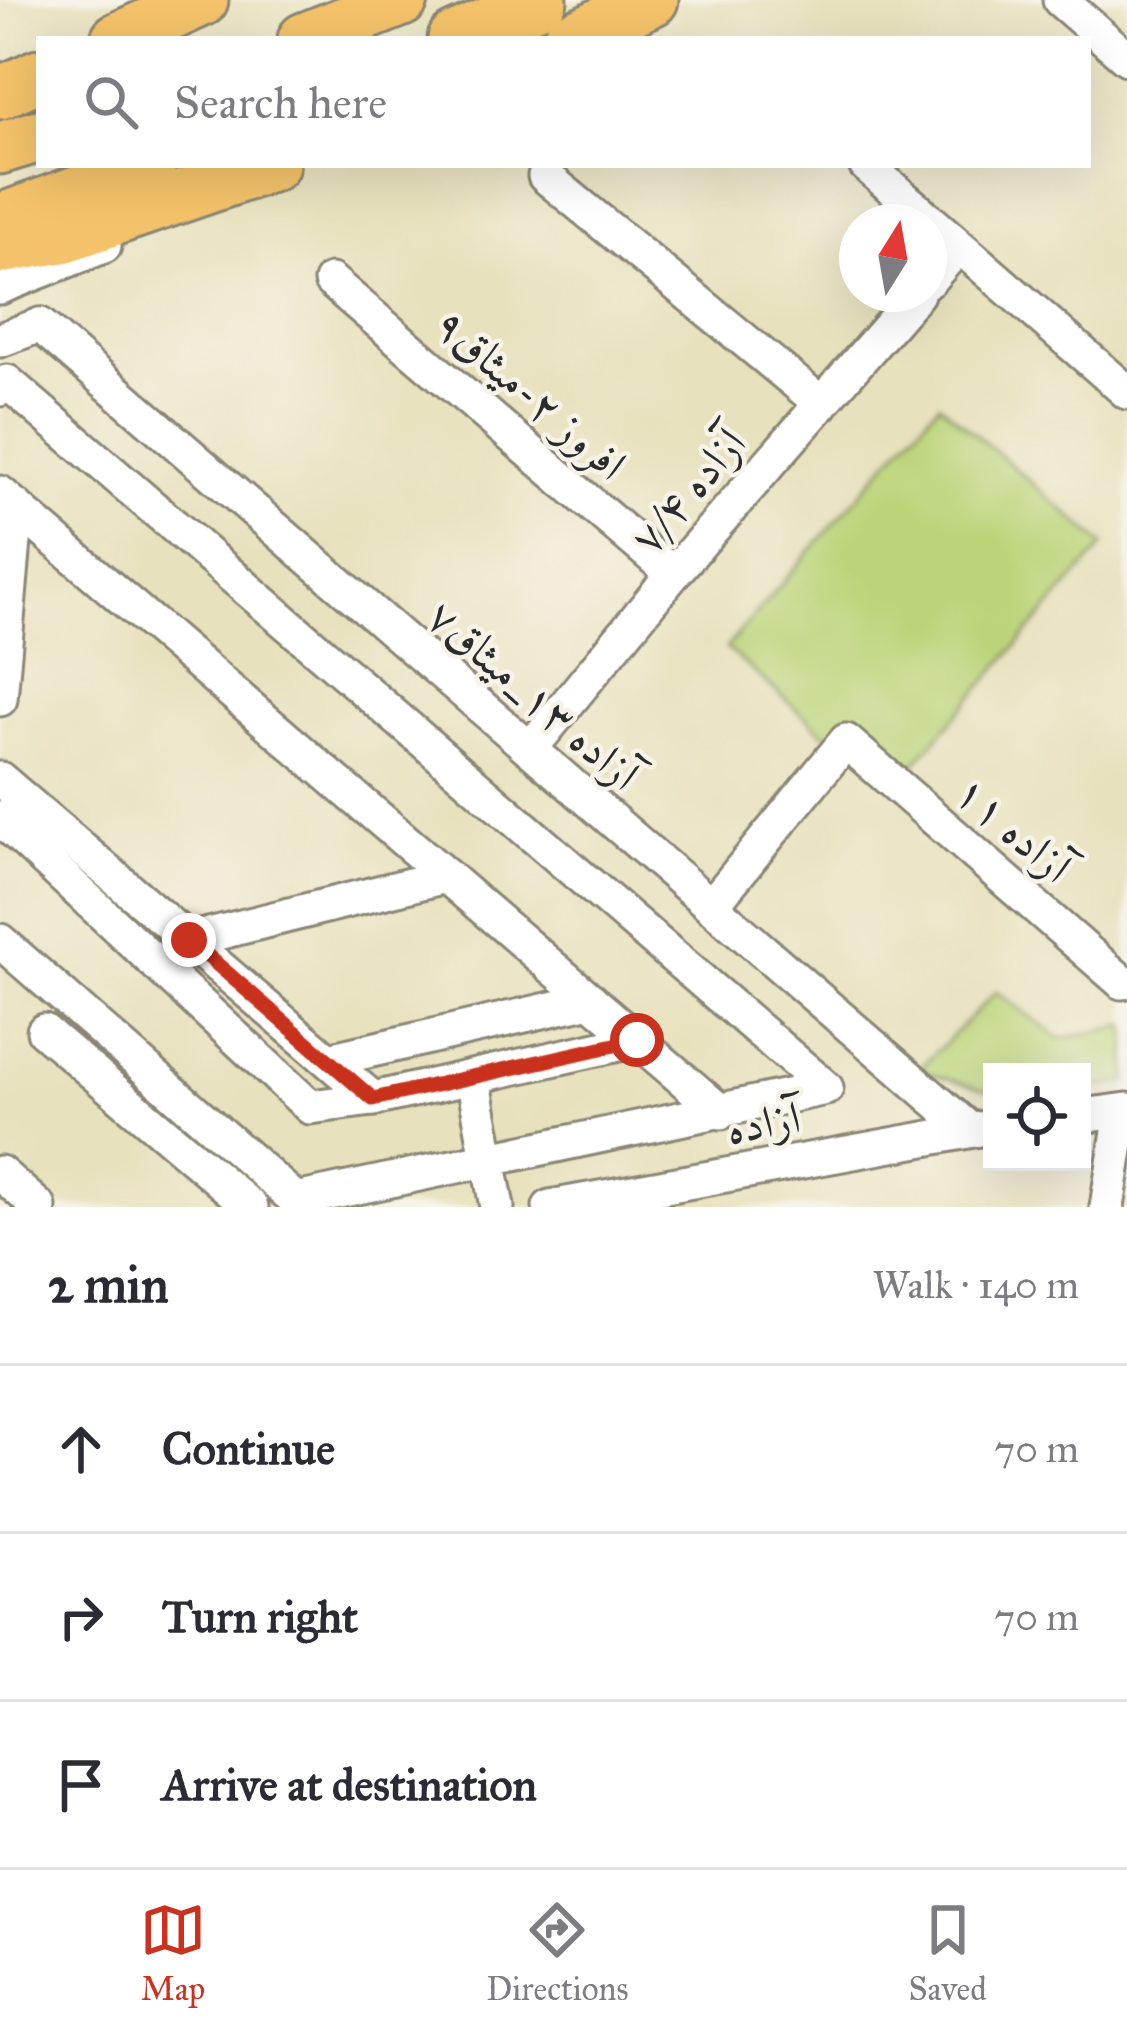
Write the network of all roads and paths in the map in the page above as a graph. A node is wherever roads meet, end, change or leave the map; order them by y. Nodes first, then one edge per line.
1 (202, 0) edge
2 (402, 0) edge
3 (541, 0) edge
4 (652, 0) edge
5 (1060, 0) edge
6 (124, 36) edge
7 (312, 36) edge
8 (461, 36) edge
9 (575, 36) edge
10 (1127, 58) edge
11 (36, 76) edge
12 (0, 93) edge
13 (36, 137) edge
14 (0, 148) edge
15 (142, 168) edge
16 (265, 168) edge
17 (288, 168) edge
18 (869, 168) edge
19 (545, 176) dead end
20 (0, 220) edge
21 (958, 247) junction
22 (0, 248) edge
23 (947, 260) edge
24 (331, 281) dead end
25 (0, 287) edge
26 (901, 312) edge
27 (0, 340) edge
28 (0, 388) edge
29 (1127, 392) edge
30 (822, 404) junction
31 (8, 500) edge
32 (673, 574) junction
33 (0, 699) edge
34 (530, 749) junction
35 (0, 779) edge
36 (0, 818) edge
37 (446, 876) junction
38 (711, 906) junction
39 (189, 940) junction
40 (0, 941) edge
41 (162, 970) junction
42 (1122, 982) dead end
43 (591, 1000) junction
44 (44, 1031) dead end
45 (637, 1040) junction
46 (328, 1060) junction
47 (473, 1077) junction
48 (373, 1099) junction
49 (1124, 1111) edge
50 (721, 1112) junction
51 (1091, 1115) edge
52 (981, 1128) edge
53 (489, 1160) junction
54 (0, 1173) edge
55 (39, 1207) edge
56 (251, 1207) edge
57 (497, 1207) edge
58 (550, 1207) edge
59 (1107, 1207) edge

1 - 6 highway
2 - 7 highway
3 - 8 highway
4 - 9 highway
5 - 10 street
11 - 12 highway
13 - 14 highway
15 - 20 highway
16 - 22 highway
17 - 25 street
18 - 21 street
19 - 30 street
21 - 23 street
21 - 29 street
24 - 32 street, افروز ۲-میثاق۹
26 - 30 street, آزاده ۷/۴
27 - 34 street, آزاده ۱۳_میثاق۷
28 - 50 street
30 - 32 street, آزاده ۷/۴
31 - 33 street
31 - 37 street
32 - 34 street, آزاده ۷/۴
34 - 38 street, آزاده ۱۳_میثاق۷
35 - 39 street
36 - 41 street
37 - 39 street
37 - 43 street
38 - 42 street, آزاده ۱۱
38 - 52 street, آزاده ۱۳_میثاق۷
39 - 41 street
39 - 46 street
40 - 53 street
41 - 48 street
43 - 45 street
43 - 46 street
44 - 56 street
45 - 47 street
45 - 50 street
46 - 48 street
47 - 48 street
47 - 53 street
49 - 51 street
49 - 59 street
50 - 53 street
52 - 58 street, آزاده
53 - 57 street
54 - 55 street

